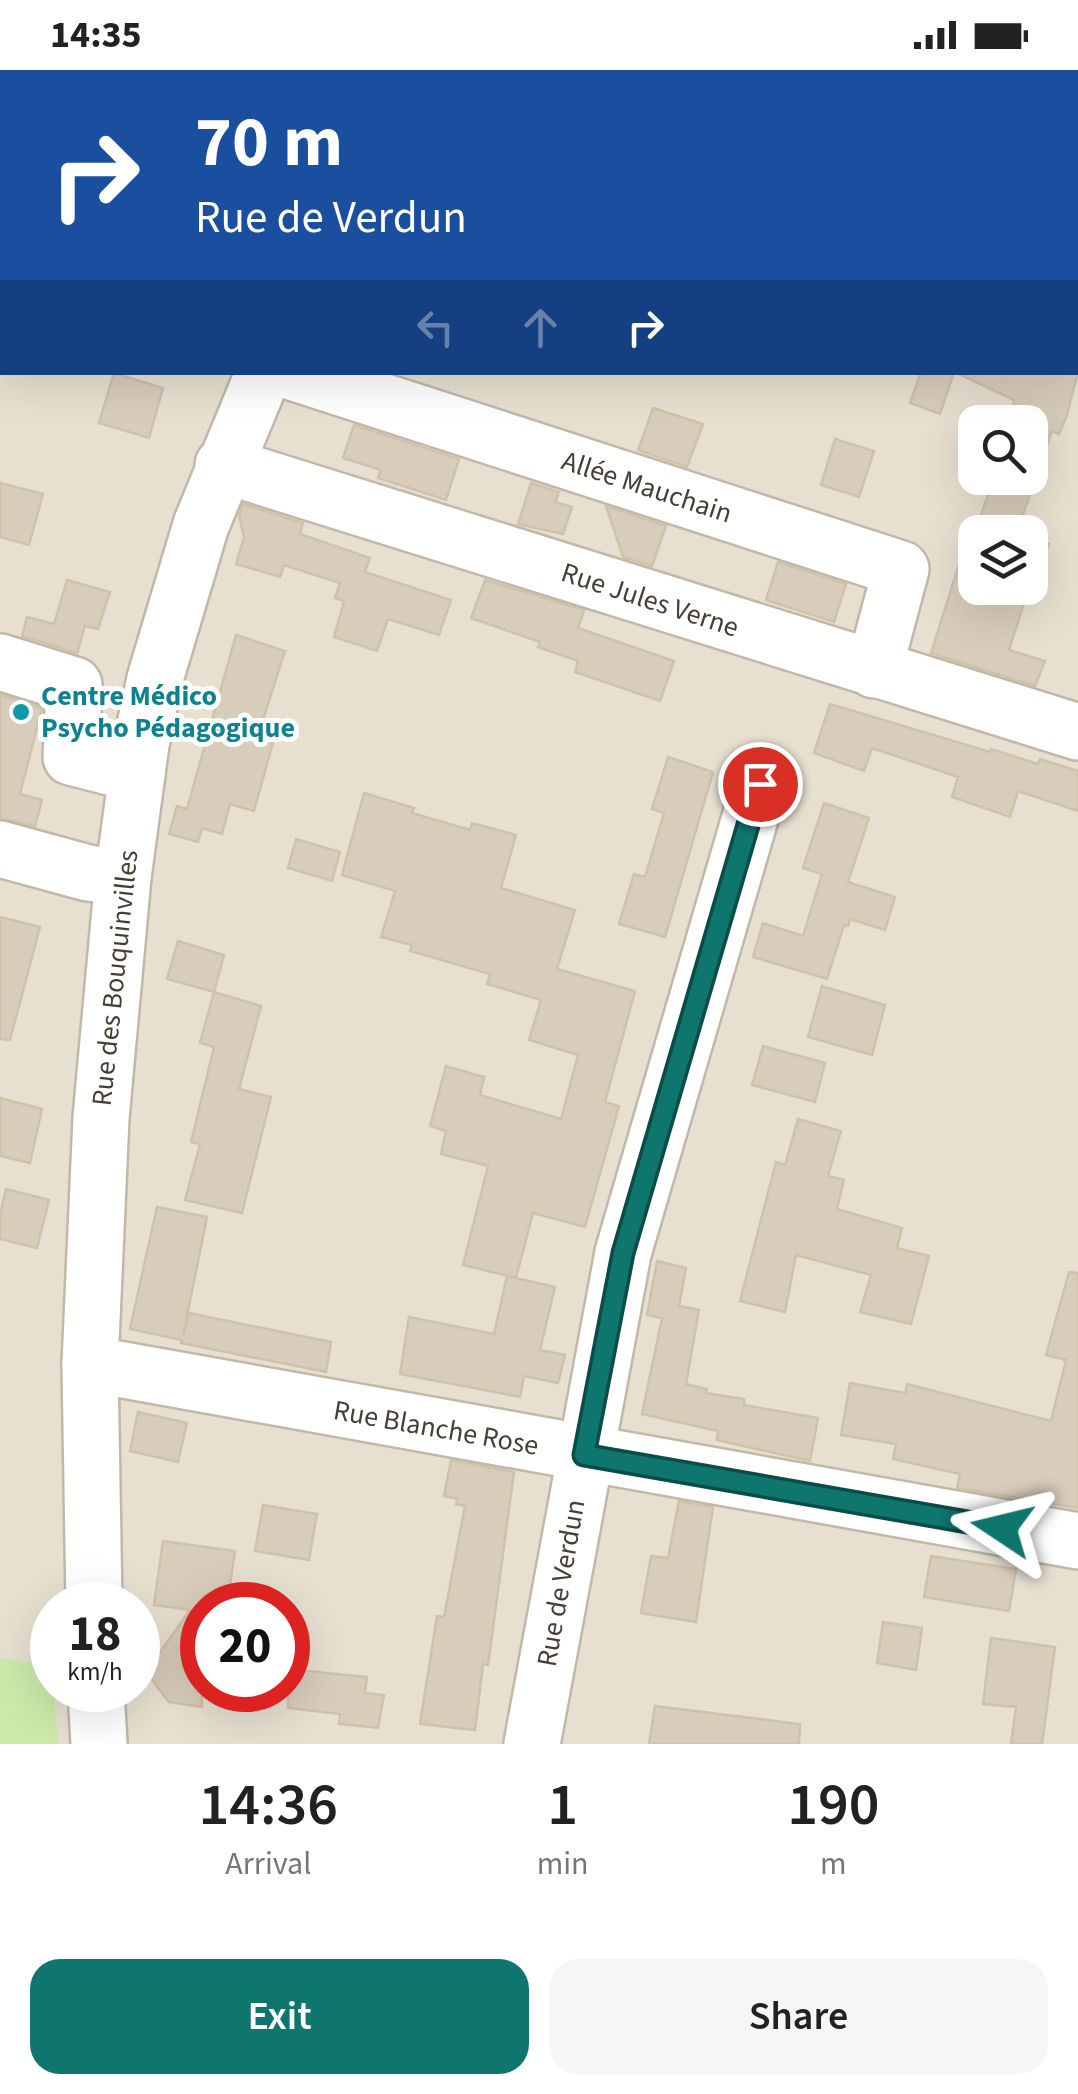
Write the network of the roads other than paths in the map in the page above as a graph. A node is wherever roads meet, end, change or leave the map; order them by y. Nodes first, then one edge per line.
1 (263, 375) edge
2 (301, 375) edge
3 (224, 465) junction
4 (0, 662) edge
5 (874, 670) junction
6 (1078, 732) edge
7 (137, 774) junction
8 (760, 784) dead end
9 (0, 850) edge
10 (123, 876) junction
11 (90, 1364) junction
12 (584, 1455) junction
13 (1078, 1542) edge
14 (94, 1582) edge
15 (98, 1712) edge
16 (100, 1744) edge
17 (532, 1744) edge

1 - 3 street, Rue des Bouquinvilles
2 - 5 street, Allée Mauchain
3 - 5 street, Rue Jules Verne
3 - 7 street, Rue des Bouquinvilles
4 - 7 street
5 - 6 street, Rue Jules Verne
7 - 10 street, Rue des Bouquinvilles
8 - 12 street, Rue de Verdun
9 - 10 street
10 - 11 street, Rue des Bouquinvilles
11 - 12 street, Rue Blanche Rose
11 - 14 street, Rue des Bouquinvilles
12 - 13 street, Rue Blanche Rose
12 - 17 street, Rue de Verdun
15 - 16 street

